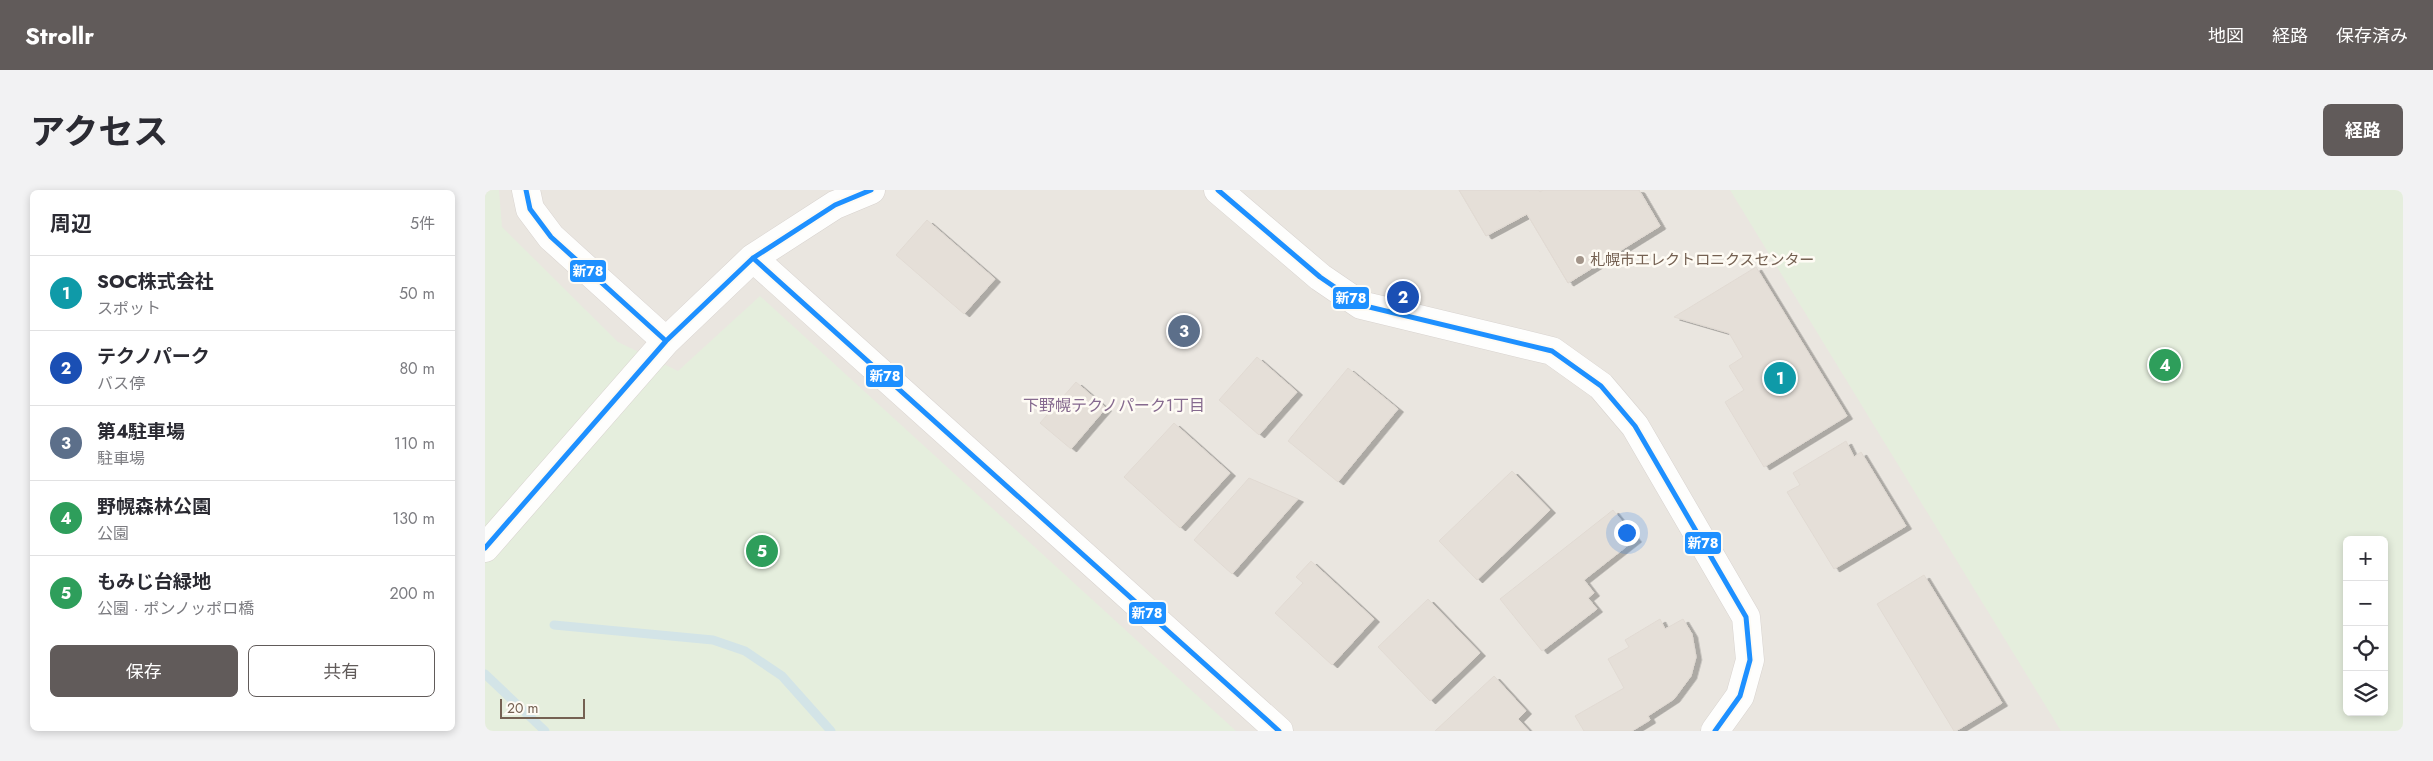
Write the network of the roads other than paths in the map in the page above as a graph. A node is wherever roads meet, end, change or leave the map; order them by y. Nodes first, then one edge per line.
1 (526, 190) edge
2 (871, 190) edge
3 (1218, 190) edge
4 (753, 258) junction
5 (666, 341) junction
6 (485, 548) edge
7 (1279, 731) edge
8 (1715, 731) edge

1 - 5 street
2 - 4 street
3 - 8 street
4 - 5 street
4 - 7 street
5 - 6 street

